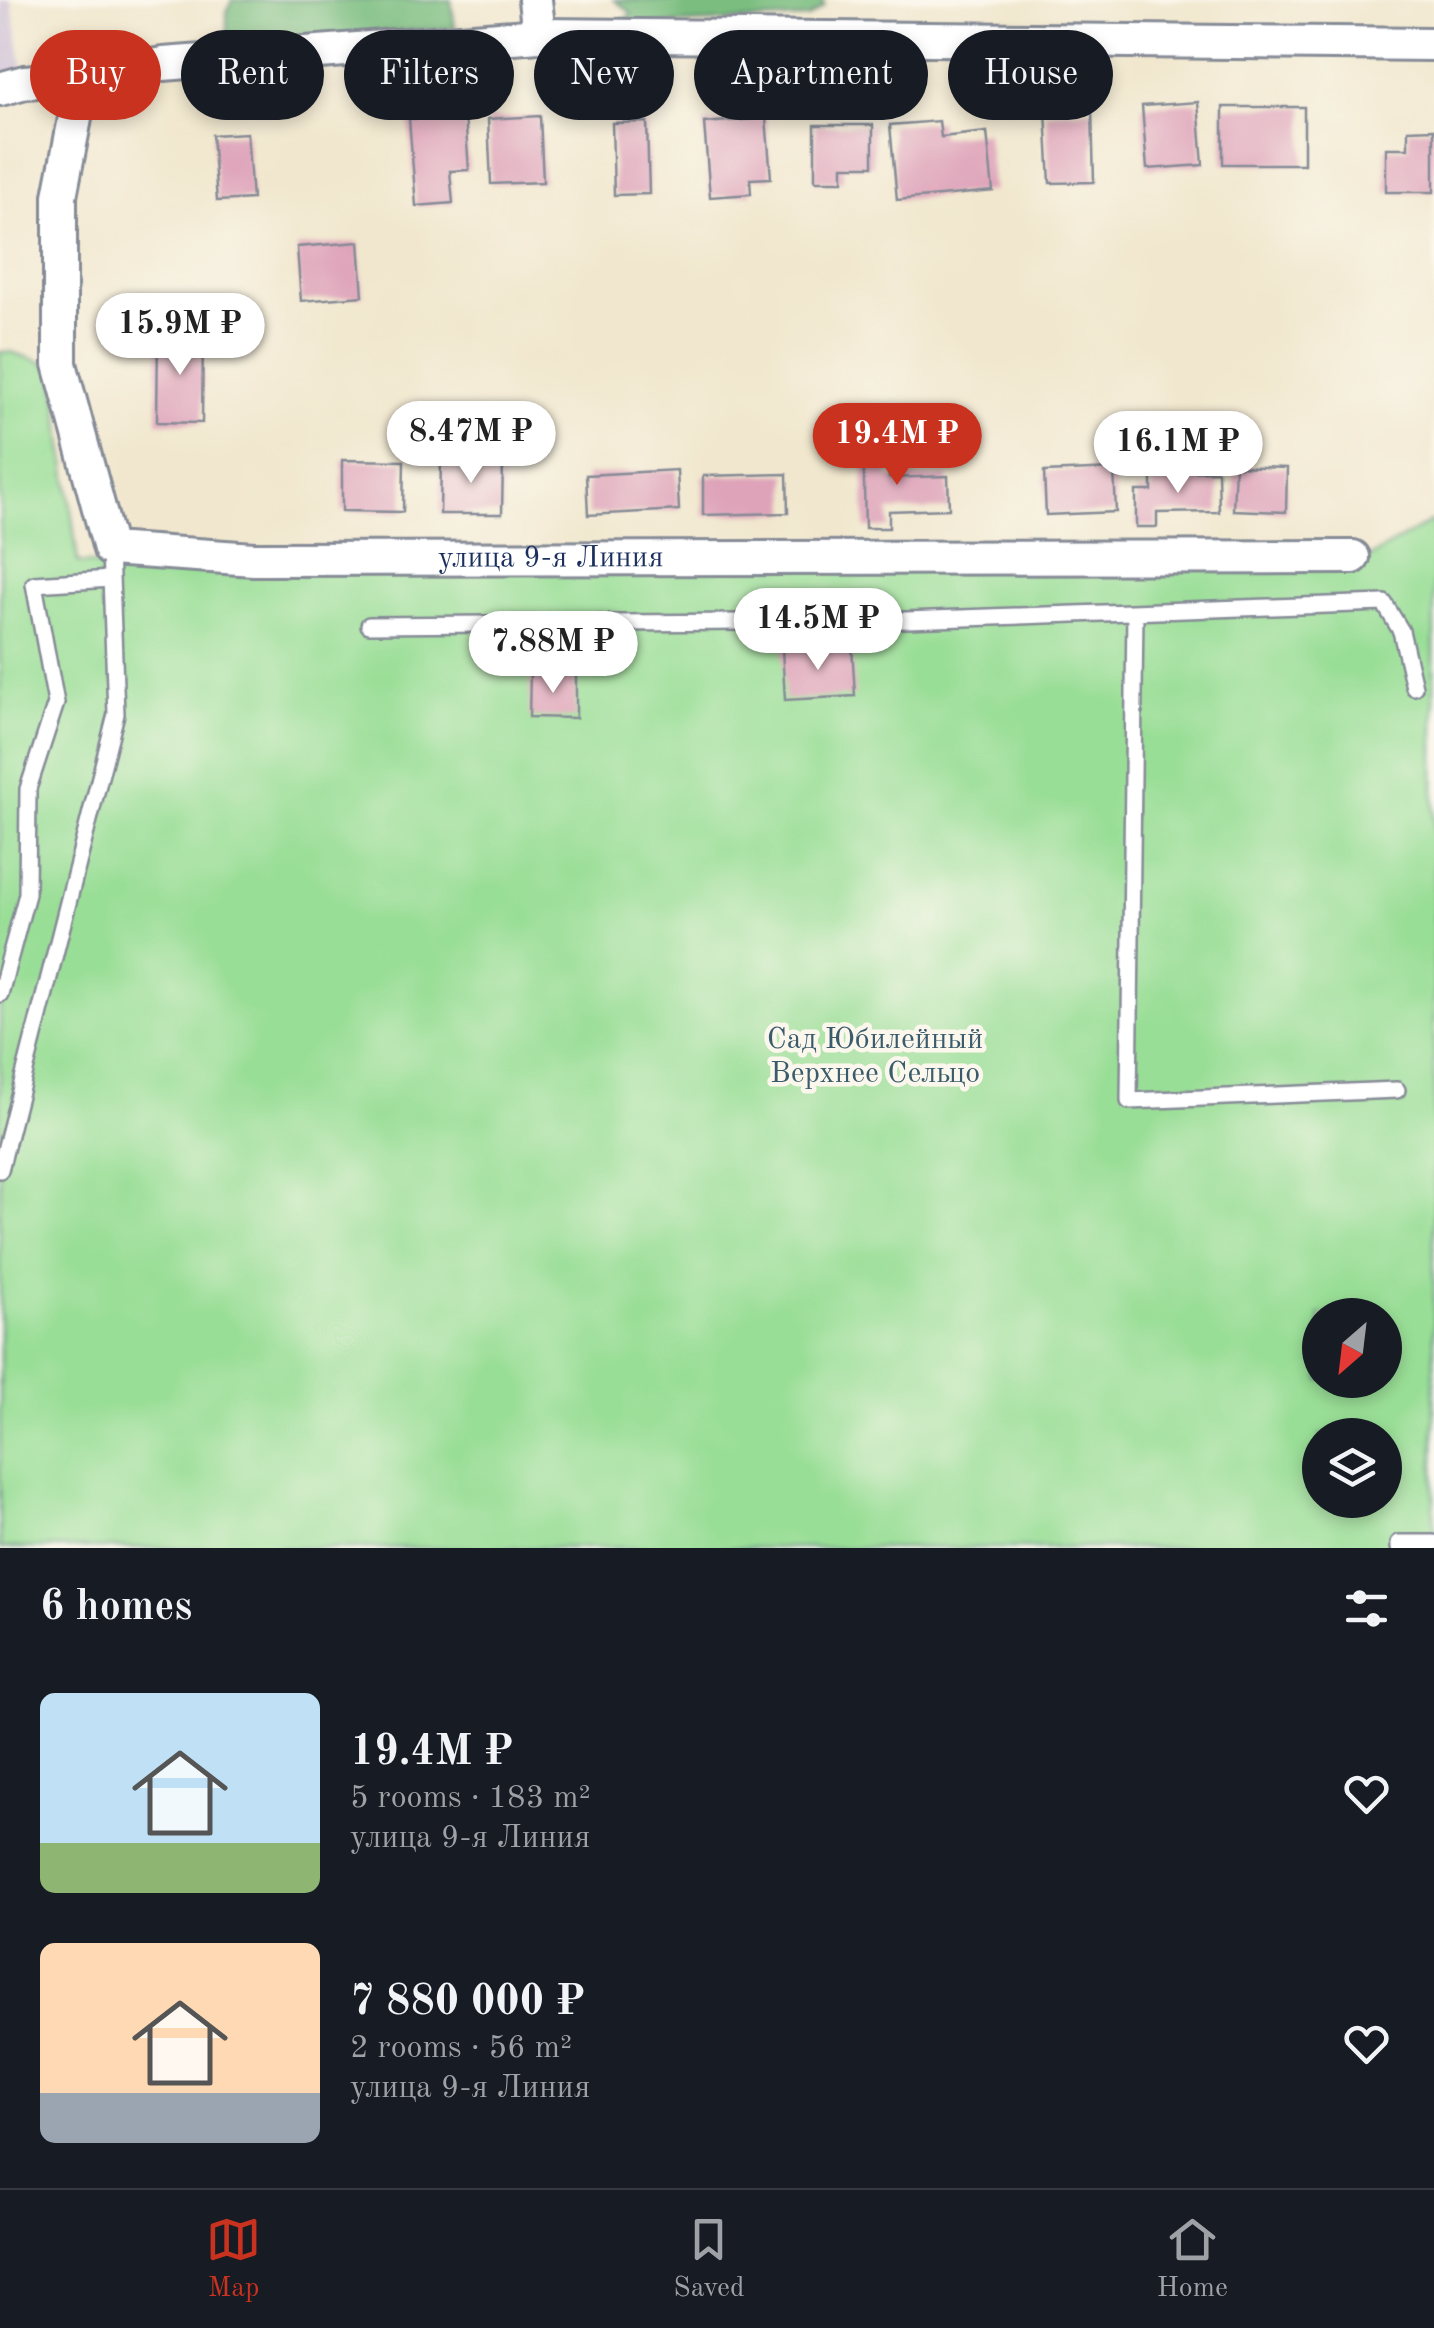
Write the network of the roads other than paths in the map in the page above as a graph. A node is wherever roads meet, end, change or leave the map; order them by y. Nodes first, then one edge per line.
1 (536, 0) edge
2 (538, 30) edge
3 (534, 36) edge
4 (674, 37) edge
5 (1434, 44) edge
6 (161, 64) edge
7 (30, 82) edge
8 (0, 89) edge
9 (75, 120) edge
10 (1353, 557) dead end
11 (110, 564) junction
12 (1135, 612) junction
13 (369, 625) dead end
14 (1414, 687) dead end
15 (0, 994) edge
16 (1398, 1090) dead end
17 (0, 1170) edge
18 (1434, 1543) edge
19 (1399, 1548) edge

1 - 2 street
3 - 6 street
4 - 5 street
7 - 8 street
9 - 11 street
10 - 11 street, улица 9-я Линия
11 - 15 lane
11 - 17 lane
12 - 13 lane
12 - 14 lane
12 - 16 lane
18 - 19 lane

